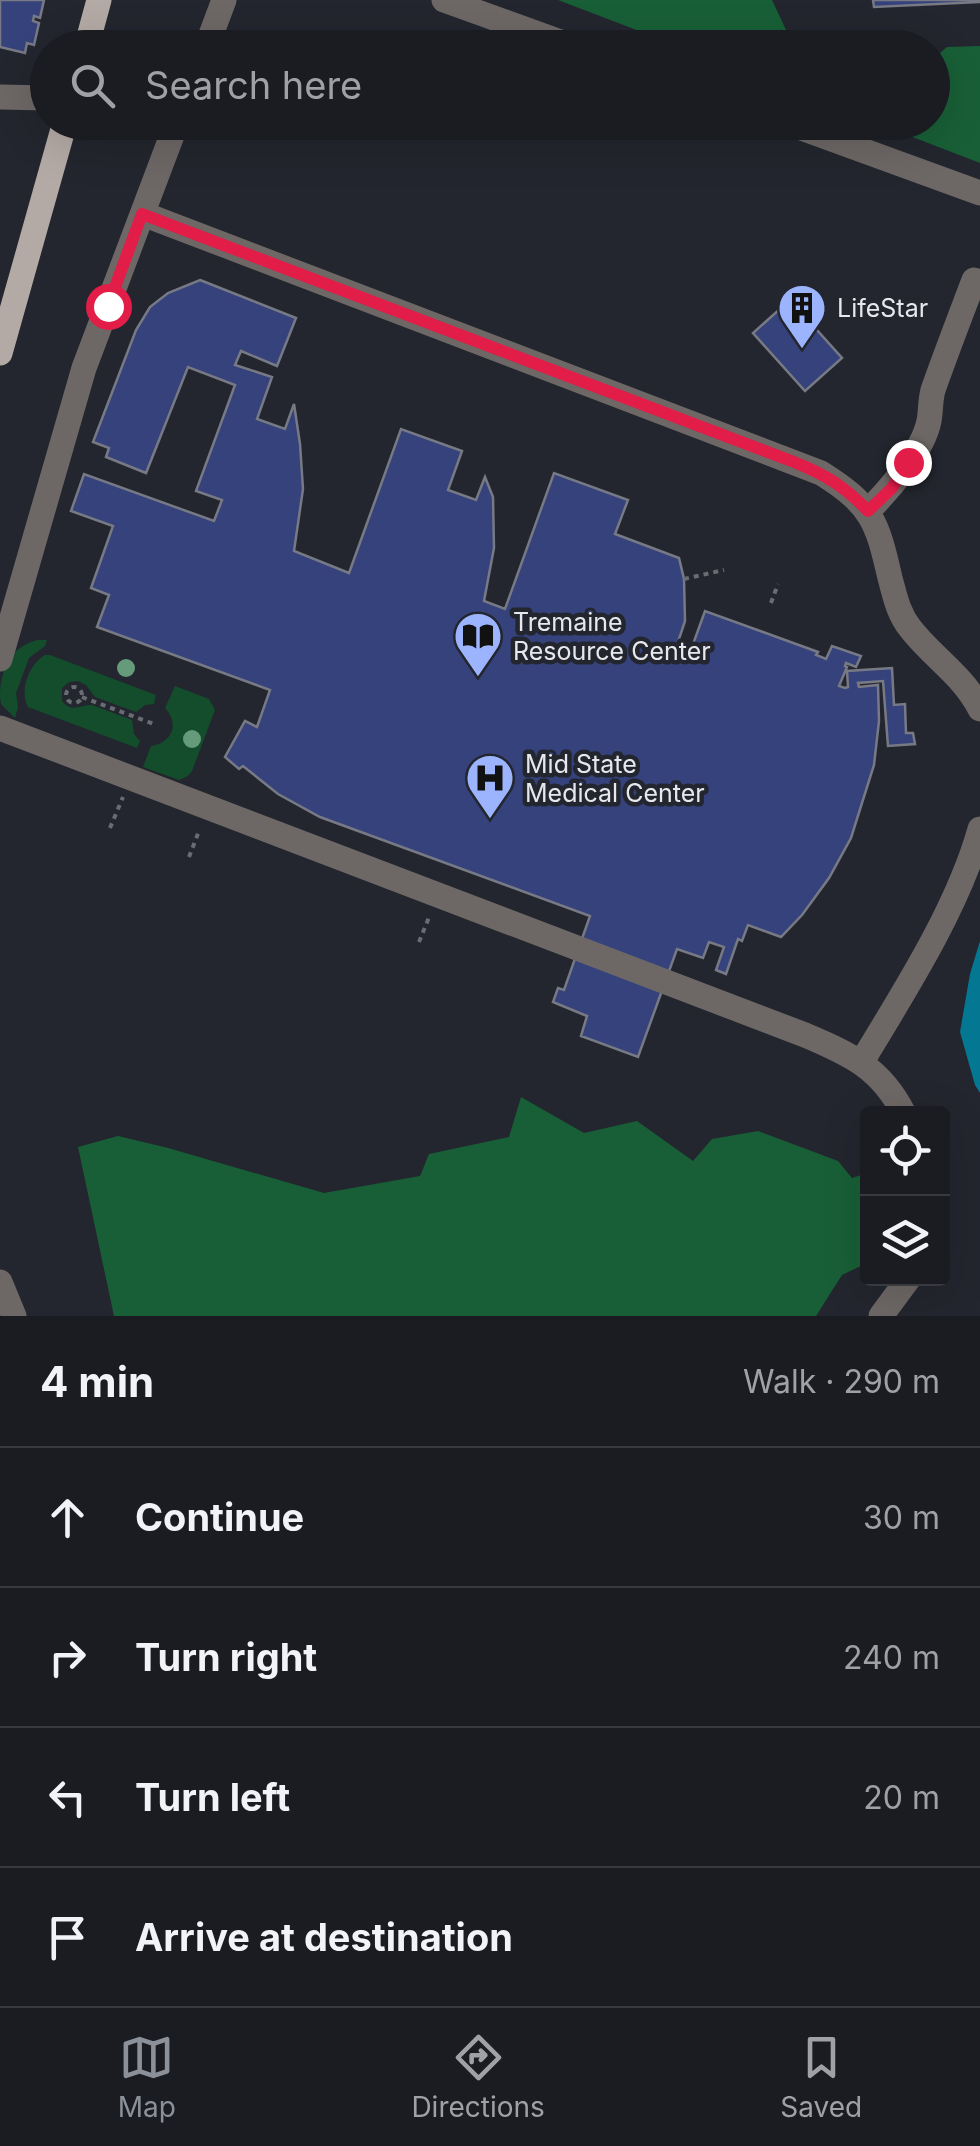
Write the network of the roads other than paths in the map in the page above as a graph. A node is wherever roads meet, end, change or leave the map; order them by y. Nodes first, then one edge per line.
1 (99, 0) edge
2 (224, 0) edge
3 (444, 0) edge
4 (91, 30) edge
5 (213, 30) edge
6 (526, 30) edge
7 (0, 97) edge
8 (30, 98) edge
9 (60, 140) edge
10 (170, 140) edge
11 (835, 140) edge
12 (980, 192) edge
13 (142, 214) junction
14 (978, 276) edge
15 (0, 353) edge
16 (868, 511) junction
17 (0, 659) edge
18 (980, 709) edge
19 (0, 728) edge
20 (980, 829) edge
21 (861, 1063) junction
22 (899, 1106) edge
23 (0, 1282) edge
24 (903, 1286) edge
25 (14, 1316) edge
26 (881, 1316) edge

1 - 4 main road
2 - 5 street
3 - 6 street
7 - 8 street
9 - 15 main road
10 - 13 street
11 - 12 street
13 - 16 street
13 - 17 street
14 - 16 street
16 - 18 street
19 - 21 street
20 - 21 street
21 - 22 street
23 - 25 street
24 - 26 street

